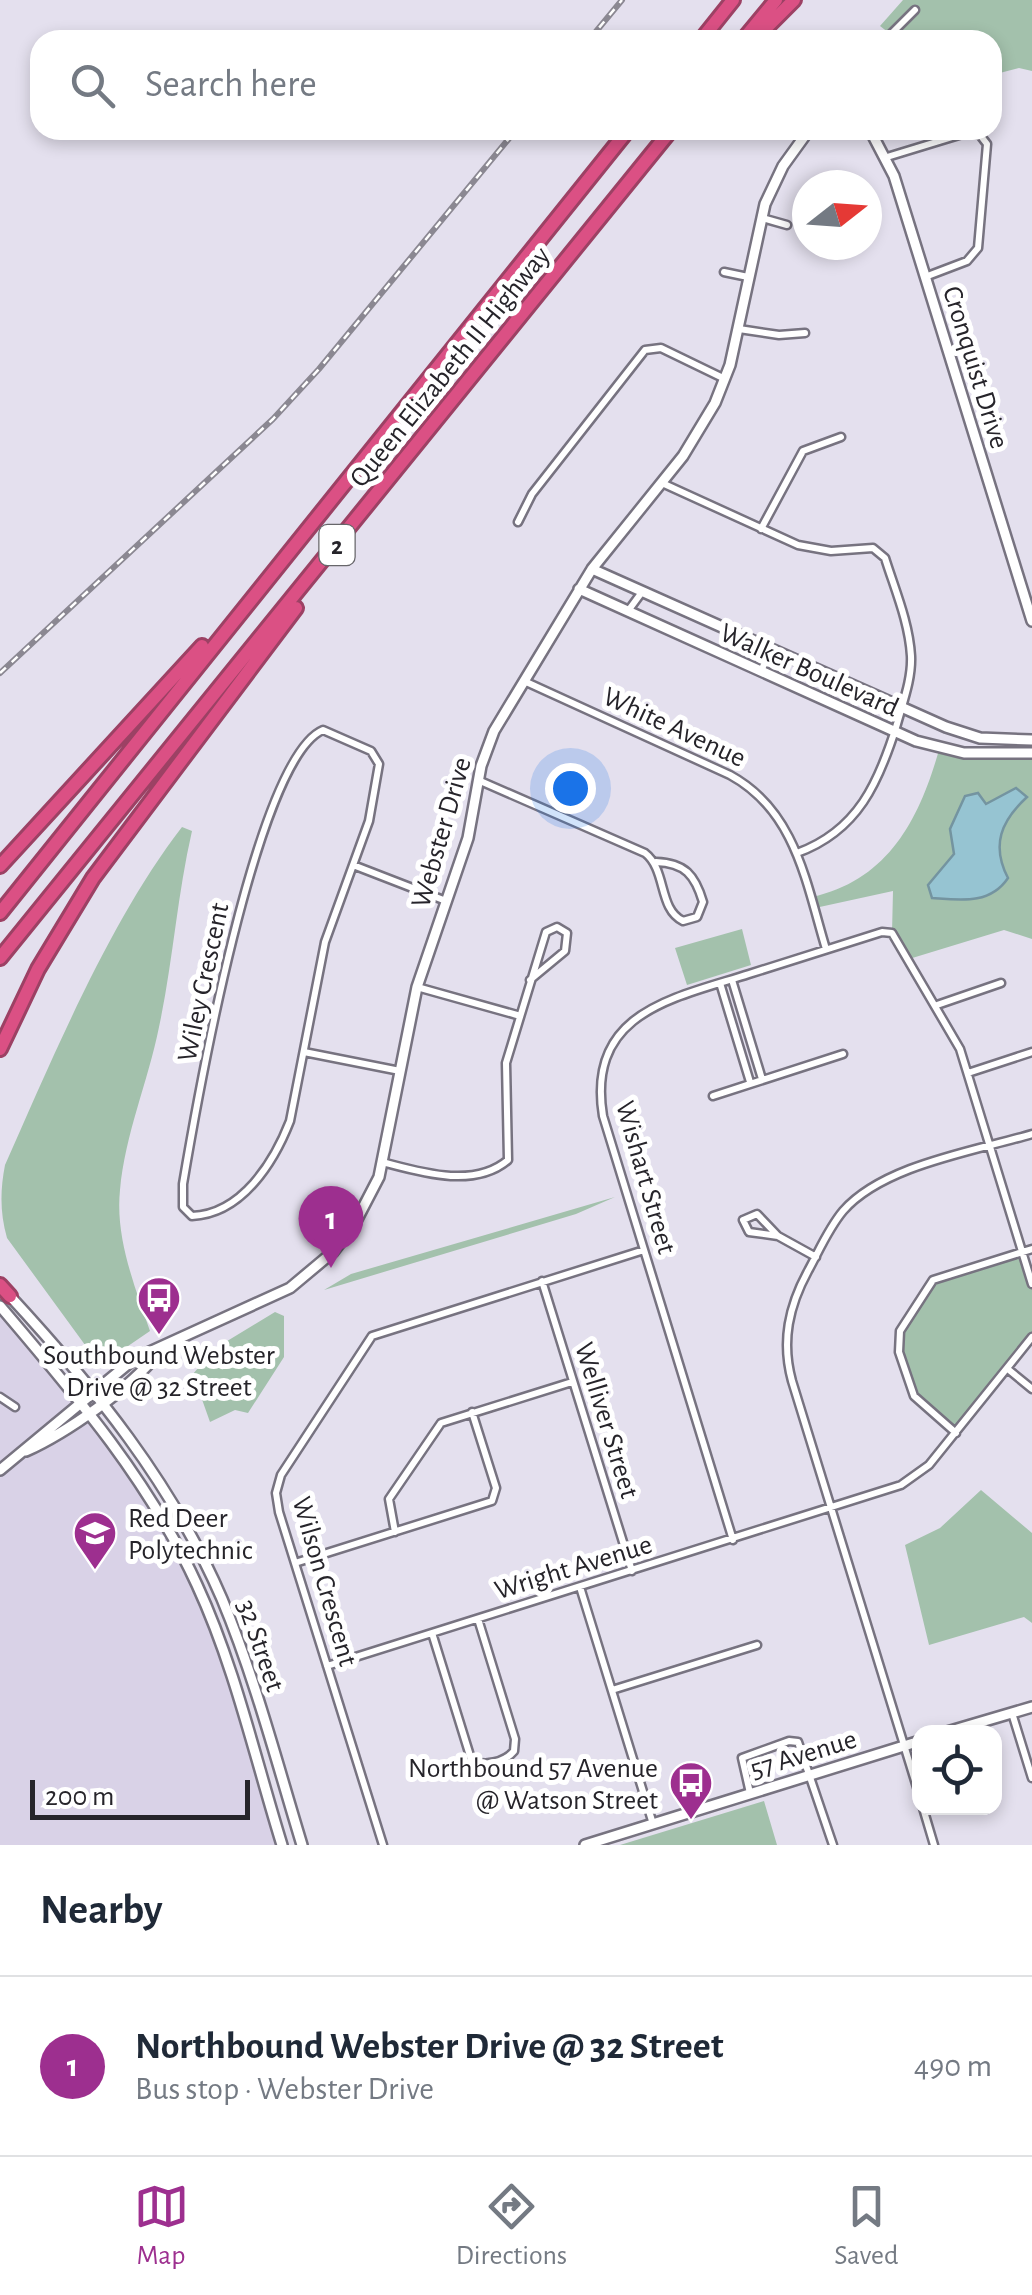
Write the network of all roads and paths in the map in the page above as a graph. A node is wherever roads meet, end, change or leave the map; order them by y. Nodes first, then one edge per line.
1 (733, 0) edge
2 (776, 0) edge
3 (794, 0) edge
4 (915, 10) dead end
5 (709, 30) edge
6 (751, 30) edge
7 (764, 30) edge
8 (895, 30) edge
9 (620, 140) edge
10 (663, 140) edge
11 (802, 140) edge
12 (876, 140) edge
13 (943, 140) edge
14 (983, 140) edge
15 (887, 157) junction
16 (760, 218) junction
17 (786, 225) dead end
18 (724, 272) dead end
19 (748, 277) junction
20 (925, 278) junction
21 (739, 328) junction
22 (806, 333) dead end
23 (724, 380) junction
24 (841, 437) dead end
25 (662, 483) junction
26 (381, 490) junction
27 (518, 522) dead end
28 (310, 524) junction
29 (761, 528) junction
30 (592, 569) junction
31 (579, 589) junction
32 (642, 591) junction
33 (628, 611) junction
34 (1032, 622) edge
35 (770, 649) junction
36 (761, 672) junction
37 (523, 680) junction
38 (902, 708) junction
39 (894, 732) junction
40 (1032, 740) edge
41 (1032, 754) edge
42 (478, 780) junction
43 (796, 852) junction
44 (656, 862) junction
45 (352, 865) junction
46 (0, 866) edge
47 (446, 900) junction
48 (0, 914) edge
49 (826, 950) junction
50 (0, 958) edge
51 (732, 979) junction
52 (530, 980) junction
53 (720, 982) junction
54 (1001, 983) dead end
55 (418, 988) junction
56 (937, 1006) junction
57 (517, 1015) junction
58 (0, 1049) edge
59 (304, 1052) junction
60 (1032, 1052) edge
61 (843, 1054) dead end
62 (400, 1071) junction
63 (968, 1072) junction
64 (762, 1079) junction
65 (750, 1082) junction
66 (713, 1096) dead end
67 (1032, 1134) edge
68 (990, 1146) junction
69 (382, 1162) junction
70 (778, 1236) junction
71 (1032, 1249) edge
72 (644, 1250) junction
73 (1022, 1252) junction
74 (816, 1257) junction
75 (542, 1282) junction
76 (1032, 1284) edge
77 (2, 1294) edge
78 (1032, 1337) edge
79 (159, 1351) junction
80 (1008, 1370) junction
81 (572, 1382) junction
82 (93, 1389) junction
83 (1032, 1389) edge
84 (0, 1398) edge
85 (80, 1400) junction
86 (102, 1400) junction
87 (14, 1408) dead end
88 (88, 1411) junction
89 (472, 1412) junction
90 (956, 1432) junction
91 (20, 1453) junction
92 (0, 1470) edge
93 (831, 1509) junction
94 (395, 1532) junction
95 (733, 1540) junction
96 (295, 1563) junction
97 (632, 1572) junction
98 (580, 1587) junction
99 (478, 1619) junction
100 (432, 1633) junction
101 (756, 1645) dead end
102 (327, 1666) junction
103 (612, 1690) junction
104 (1032, 1706) edge
105 (1012, 1713) junction
106 (972, 1725) edge
107 (912, 1744) edge
108 (904, 1746) junction
109 (912, 1772) edge
110 (811, 1774) junction
111 (1032, 1778) edge
112 (750, 1794) junction
113 (925, 1815) edge
114 (653, 1824) junction
115 (285, 1845) edge
116 (302, 1845) edge
117 (383, 1845) edge
118 (586, 1845) edge
119 (832, 1845) edge
120 (934, 1845) edge

1 - 5 highway
2 - 6 highway
3 - 7 highway
4 - 8 street
9 - 28 highway, Queen Elizabeth II Highway / 2
10 - 26 highway, Queen Elizabeth II Highway / 2
11 - 16 street, Webster Drive
12 - 15 street, Cronquist Drive
13 - 15 street
14 - 20 street
15 - 20 street, Cronquist Drive
16 - 17 street
16 - 19 street, Webster Drive
18 - 19 street
19 - 21 street, Webster Drive
20 - 34 street, Cronquist Drive
21 - 22 street
21 - 23 street, Webster Drive
23 - 25 street, Webster Drive
23 - 27 street
24 - 29 street
25 - 29 street
25 - 30 street, Webster Drive
26 - 50 highway, Queen Elizabeth II Highway / 2
26 - 58 highway
28 - 46 highway
28 - 48 highway, Queen Elizabeth II Highway / 2
29 - 38 street
30 - 31 street, Webster Drive
30 - 32 street, Walker Boulevard
31 - 33 street, Walker Boulevard
31 - 37 street, Webster Drive
32 - 33 street
32 - 35 street, Walker Boulevard
33 - 36 street, Walker Boulevard
35 - 36 street
35 - 38 street, Walker Boulevard
36 - 39 street, Walker Boulevard
37 - 42 street, Webster Drive
37 - 43 street, White Avenue
38 - 39 street
38 - 40 street, Walker Boulevard
39 - 41 street, Walker Boulevard
39 - 43 street
42 - 44 street
42 - 47 street, Webster Drive
43 - 49 street, White Avenue
44 - 44 street
45 - 47 street
45 - 59 street, Wiley Crescent
45 - 59 street, Wiley Crescent
47 - 55 street, Webster Drive
49 - 51 street, Wishart Street
49 - 56 street, Wishart Street
51 - 53 street, Wishart Street
51 - 64 street
52 - 52 street
52 - 57 street
53 - 65 street
53 - 72 street, Wishart Street
54 - 56 street
55 - 57 street
55 - 62 street, Webster Drive
56 - 63 street, Wishart Street
57 - 69 street
59 - 62 street
60 - 63 street
61 - 64 street
62 - 69 street, Webster Drive
63 - 68 street, Wishart Street
64 - 65 street
65 - 66 street
67 - 68 street
68 - 73 street, Wishart Street
68 - 74 street
69 - 79 street, Webster Drive
70 - 70 street
70 - 74 street
71 - 73 street
72 - 75 street, Wilson Crescent
72 - 95 street, Wishart Street
73 - 76 street, Wishart Street
73 - 90 street
74 - 93 street
75 - 81 street, Welliver Street
75 - 96 street, Wilson Crescent
77 - 82 street, 32 Street
77 - 85 street, 32 Street
78 - 80 street, Wright Avenue
79 - 82 street, Webster Drive
79 - 86 street, Webster Drive
80 - 83 street
80 - 90 street, Wright Avenue
81 - 89 street
81 - 97 street, Welliver Street
82 - 85 street, Webster Drive
82 - 86 street, 32 Street
84 - 87 street
85 - 88 street, 32 Street
85 - 91 street, Webster Drive
86 - 88 street, Webster Drive
86 - 116 street, 32 Street
88 - 91 street, Webster Drive
88 - 115 street, 32 Street
89 - 94 street
89 - 94 street
90 - 93 street, Wright Avenue
91 - 92 street
93 - 95 street, Wright Avenue
93 - 108 street
94 - 96 street
95 - 97 street, Wright Avenue
96 - 102 street, Wilson Crescent
97 - 98 street, Wright Avenue
98 - 99 street, Wright Avenue
98 - 103 street
99 - 100 street, Wright Avenue
99 - 100 street
100 - 102 street, Wright Avenue
101 - 103 street
102 - 117 street, Wilson Crescent
103 - 114 street
104 - 105 street
105 - 106 street
105 - 111 street
107 - 108 street, 57 Avenue
108 - 109 street
108 - 110 street, 57 Avenue
110 - 112 street, 57 Avenue
110 - 112 street
110 - 119 street
112 - 114 street, 57 Avenue
113 - 120 street
114 - 118 street, 57 Avenue

